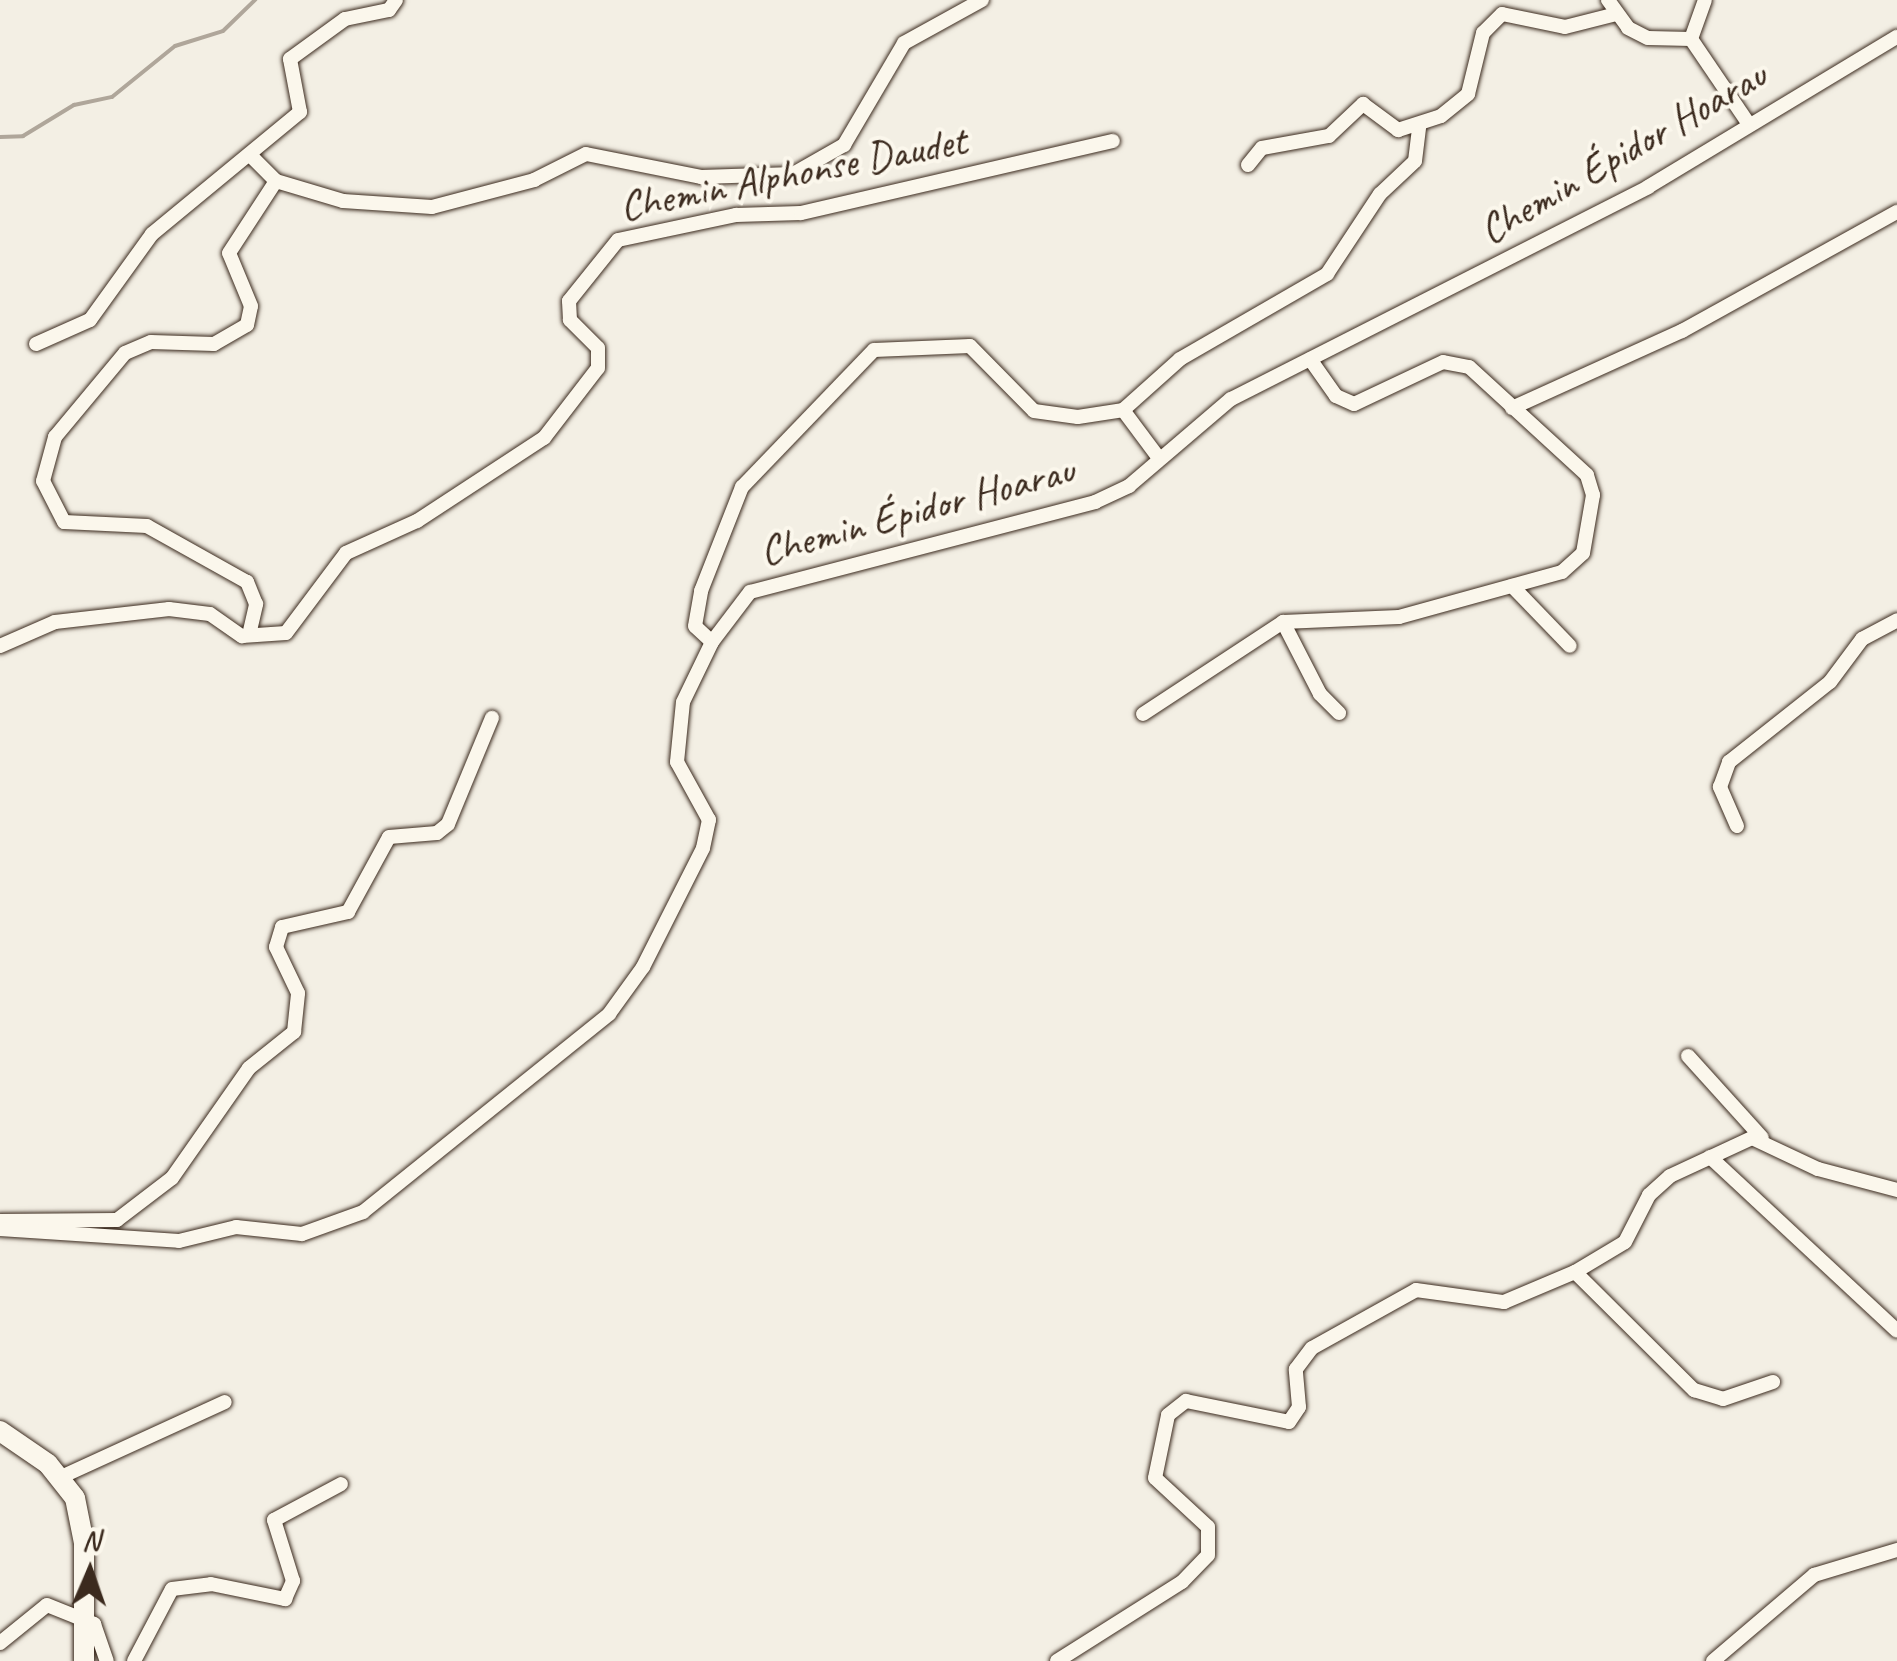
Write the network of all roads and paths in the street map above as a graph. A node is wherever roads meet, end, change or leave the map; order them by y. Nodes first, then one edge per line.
1 (396, 0) edge
2 (982, 0) edge
3 (1608, 0) edge
4 (1705, 0) edge
5 (1616, 14) junction
6 (1897, 37) edge
7 (1692, 39) junction
8 (1748, 123) junction
9 (1420, 126) junction
10 (1114, 141) dead end
11 (251, 156) junction
12 (1248, 165) dead end
13 (276, 181) junction
14 (1897, 212) edge
15 (36, 344) dead end
16 (1310, 359) junction
17 (1512, 408) junction
18 (1123, 410) junction
19 (1158, 456) junction
20 (1512, 586) junction
21 (1897, 620) edge
22 (1283, 622) junction
23 (249, 635) junction
24 (712, 642) junction
25 (0, 646) edge
26 (1570, 646) dead end
27 (1339, 713) dead end
28 (1143, 714) dead end
29 (492, 718) dead end
30 (1737, 826) dead end
31 (1688, 1056) dead end
32 (1762, 1138) junction
33 (1710, 1157) junction
34 (1897, 1190) edge
35 (0, 1220) edge
36 (0, 1229) edge
37 (1575, 1272) junction
38 (1897, 1330) edge
39 (1773, 1382) dead end
40 (225, 1402) dead end
41 (2, 1435) edge
42 (61, 1477) junction
43 (341, 1484) dead end
44 (1897, 1550) edge
45 (83, 1620) junction
46 (0, 1643) edge
47 (84, 1661) edge
48 (107, 1661) edge
49 (134, 1661) edge
50 (1057, 1661) edge
51 (1712, 1661) edge

1 - 11 street
2 - 13 street
3 - 5 street
4 - 7 street
5 - 7 street
5 - 9 street
6 - 8 street, Chemin Épidor Hoarau
7 - 8 street
8 - 16 street, Chemin Épidor Hoarau
9 - 12 street
9 - 18 street
10 - 23 street, Chemin Alphonse Daudet
11 - 13 street
11 - 15 street
13 - 23 street
14 - 17 street
16 - 17 street
16 - 19 street, Chemin Épidor Hoarau
17 - 20 street
18 - 19 street
18 - 24 street
19 - 24 street, Chemin Épidor Hoarau
20 - 22 street
20 - 26 street
21 - 30 street
22 - 27 street
22 - 28 street
23 - 25 street
24 - 36 street, Chemin Épidor Hoarau
29 - 35 street
31 - 32 street
32 - 33 street
32 - 34 street
33 - 37 street
33 - 38 street
37 - 39 street
37 - 50 street
40 - 42 street
41 - 42 main road
42 - 45 main road
43 - 49 street
44 - 51 street
45 - 46 street
45 - 47 main road
45 - 48 street

